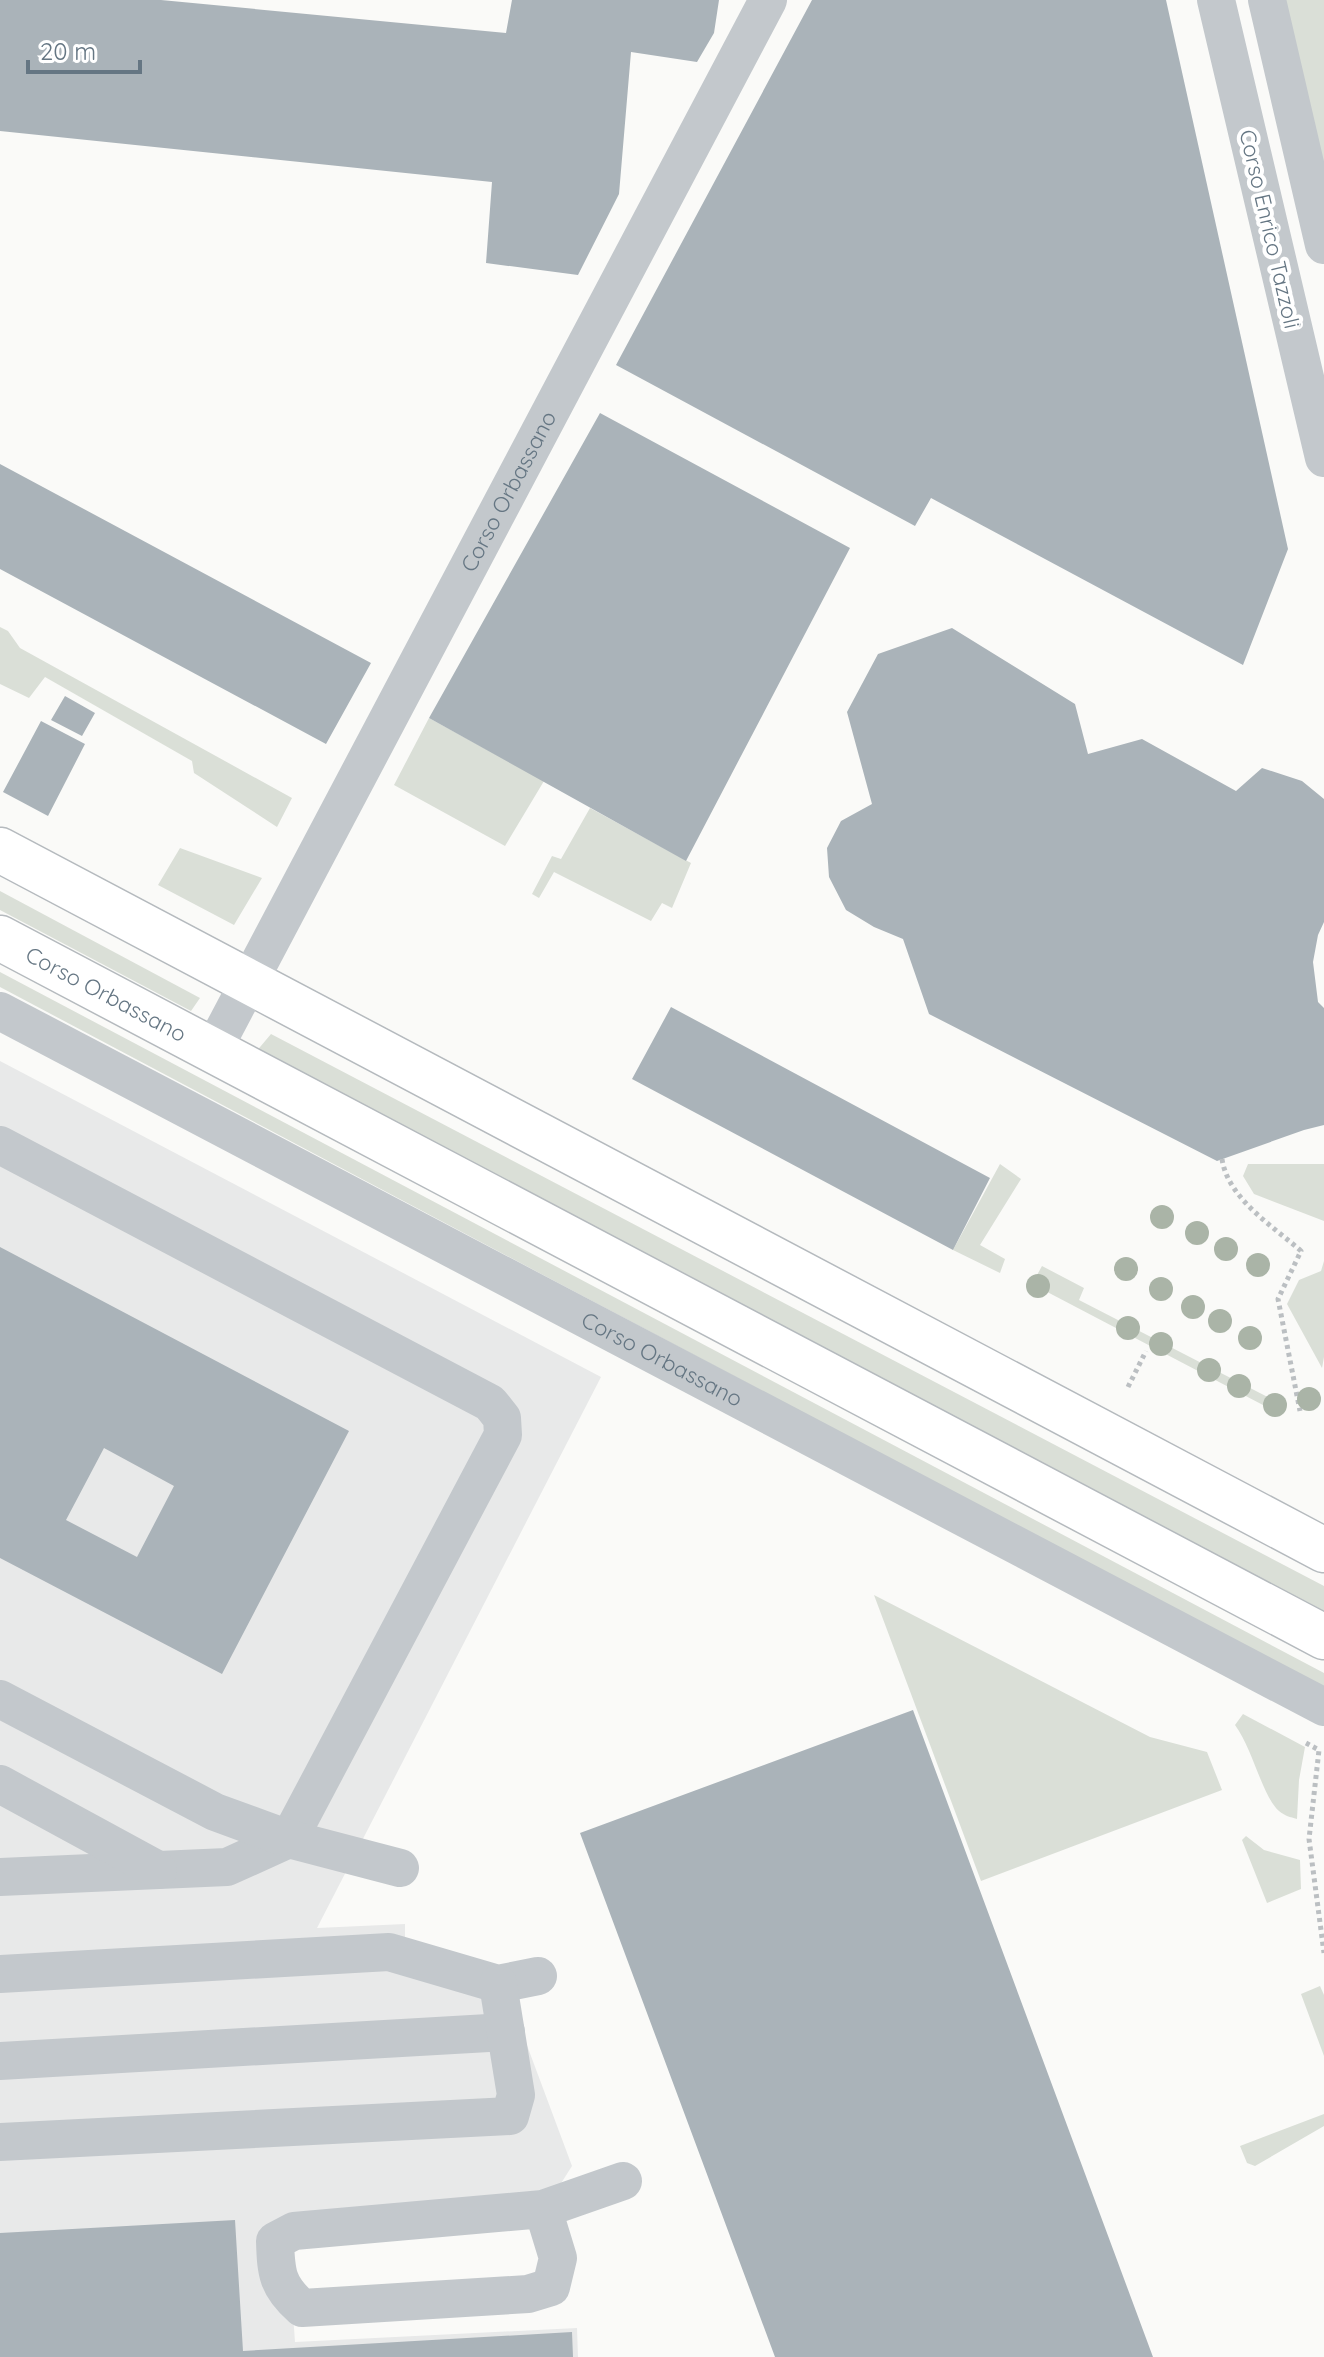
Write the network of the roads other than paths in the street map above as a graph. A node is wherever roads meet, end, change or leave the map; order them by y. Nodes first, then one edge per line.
1 (768, 0) edge
2 (1216, 0) edge
3 (1267, 0) edge
4 (1324, 245) edge
5 (1324, 458) edge
6 (0, 850) edge
7 (0, 938) edge
8 (248, 983) junction
9 (0, 1011) edge
10 (213, 1050) junction
11 (0, 1145) edge
12 (1324, 1550) edge
13 (1324, 1637) edge
14 (0, 1699) edge
15 (1324, 1707) edge
16 (0, 1784) edge
17 (289, 1839) junction
18 (400, 1868) dead end
19 (158, 1870) junction
20 (5, 1874) edge
21 (0, 1974) edge
22 (538, 1976) dead end
23 (498, 1984) junction
24 (506, 2032) junction
25 (0, 2061) edge
26 (0, 2142) edge
27 (623, 2181) dead end
28 (543, 2209) junction

1 - 8 street, Corso Orbassano
2 - 5 street, Corso Enrico Tazzoli
3 - 4 street
6 - 8 main road
7 - 10 main road, Corso Orbassano
8 - 10 street, Corso Orbassano
8 - 12 main road
9 - 15 street, Corso Orbassano
10 - 13 main road, Corso Orbassano
11 - 17 street
14 - 17 street
16 - 19 street
17 - 18 street
17 - 19 street
19 - 20 street
21 - 23 street
22 - 23 street
23 - 24 street
24 - 25 street
24 - 26 street
27 - 28 street
28 - 28 street

